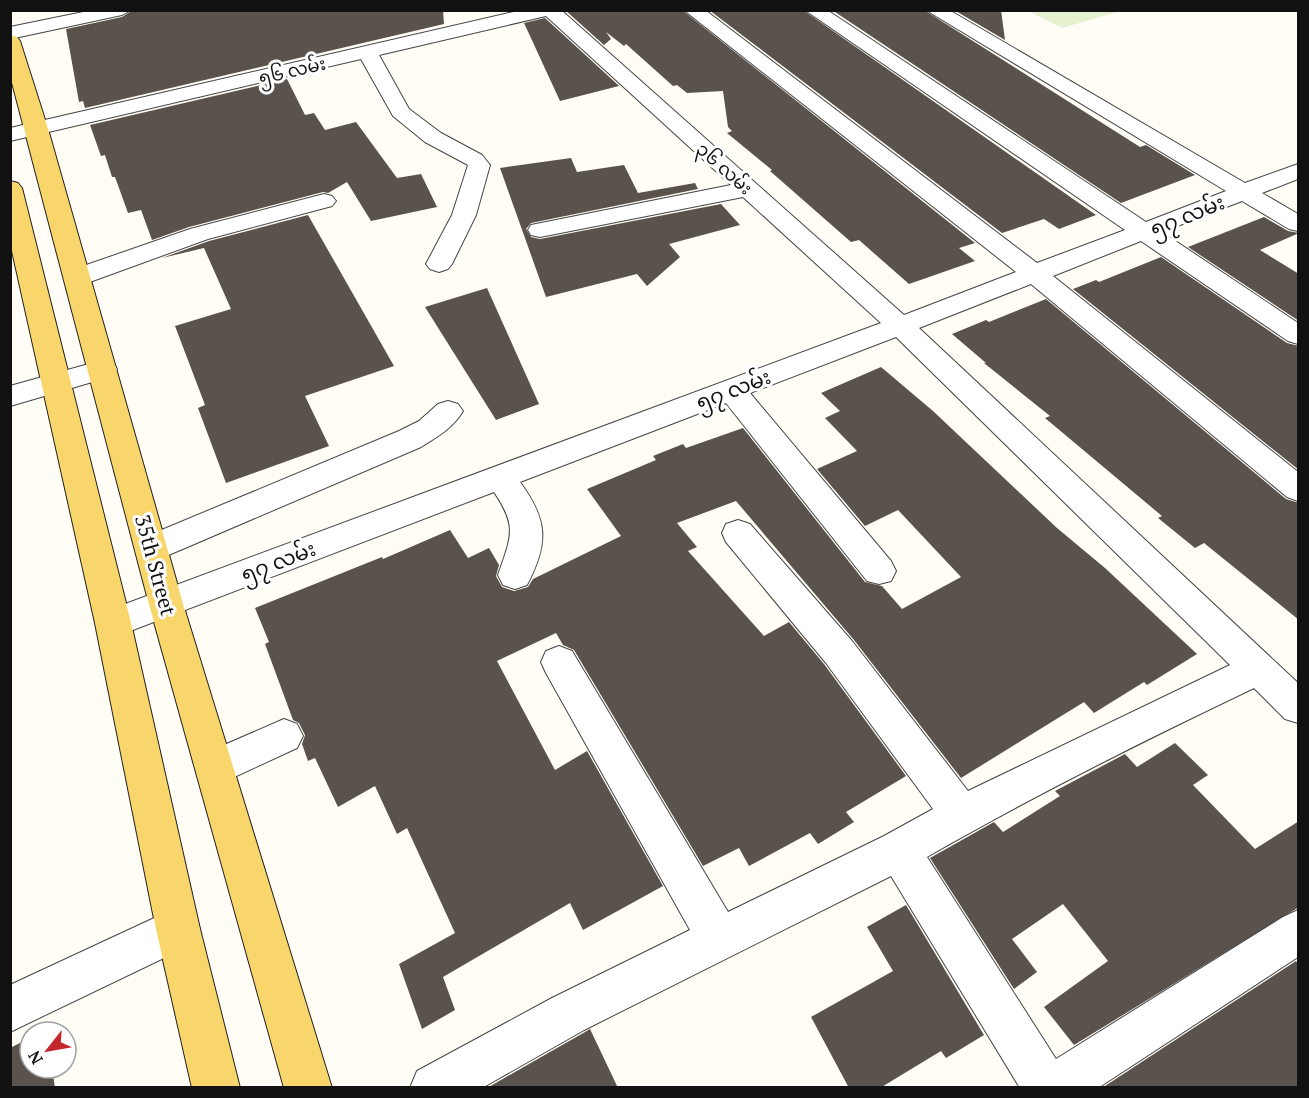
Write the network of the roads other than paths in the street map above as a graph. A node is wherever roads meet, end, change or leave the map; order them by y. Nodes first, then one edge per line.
1 (122, 10) edge
2 (549, 10) edge
3 (693, 10) edge
4 (814, 10) edge
5 (935, 10) edge
6 (10, 33) edge
7 (10, 41) edge
8 (367, 52) junction
9 (37, 129) junction
10 (10, 135) edge
11 (1299, 171) edge
12 (10, 188) edge
13 (748, 189) junction
14 (1246, 191) junction
15 (324, 201) dead end
16 (1299, 224) edge
17 (540, 230) dead end
18 (1144, 232) junction
19 (439, 264) dead end
20 (1035, 274) junction
21 (78, 277) junction
22 (900, 326) junction
23 (1299, 335) edge
24 (103, 369) junction
25 (57, 382) junction
26 (731, 390) junction
27 (10, 396) edge
28 (448, 411) dead end
29 (500, 477) junction
30 (1299, 489) edge
31 (738, 533) dead end
32 (152, 548) junction
33 (879, 571) dead end
34 (515, 575) dead end
35 (166, 604) junction
36 (113, 623) junction
37 (559, 662) dead end
38 (1258, 669) junction
39 (1299, 708) edge
40 (284, 736) dead end
41 (215, 768) junction
42 (962, 814) junction
43 (899, 850) junction
44 (178, 929) junction
45 (1299, 932) edge
46 (719, 939) junction
47 (10, 1009) edge
48 (216, 1088) edge
49 (308, 1088) edge
50 (434, 1088) edge
51 (1047, 1088) edge
52 (1054, 1088) edge

1 - 6 street
2 - 8 street, ၅၆ လမ်း
2 - 13 street, ၃၆ လမ်း
3 - 20 street
4 - 18 street
5 - 14 street
7 - 9 main road, 35th Street
8 - 9 street, ၅၆ လမ်း
8 - 19 street
9 - 10 street, ၅၆ လမ်း
9 - 21 main road, 35th Street
11 - 14 street, ၅၇ လမ်း
12 - 25 main road
13 - 17 street
13 - 22 street, ၃၆ လမ်း
14 - 16 street
14 - 18 street, ၅၇ လမ်း
15 - 21 street
18 - 20 street, ၅၇ လမ်း
18 - 23 street
20 - 22 street, ၅၇ လမ်း
20 - 30 street
21 - 24 main road, 35th Street
22 - 26 street, ၅၇ လမ်း
22 - 38 street, ၃၆ လမ်း
24 - 25 street
24 - 32 main road, 35th Street
25 - 27 street
25 - 36 main road
26 - 29 street, ၅၇ လမ်း
26 - 33 street
28 - 32 street
29 - 34 street
29 - 35 street, ၅၇ လမ်း
31 - 42 street
32 - 35 main road, 35th Street
35 - 36 street, ၅၇ လမ်း
35 - 41 main road, 35th Street
36 - 44 main road
37 - 46 street
38 - 39 street, ၃၆ လမ်း
38 - 42 street
40 - 41 street
41 - 49 main road, 35th Street
42 - 43 street
43 - 46 street
43 - 51 street
44 - 47 street
44 - 48 main road
45 - 52 street
46 - 50 street

